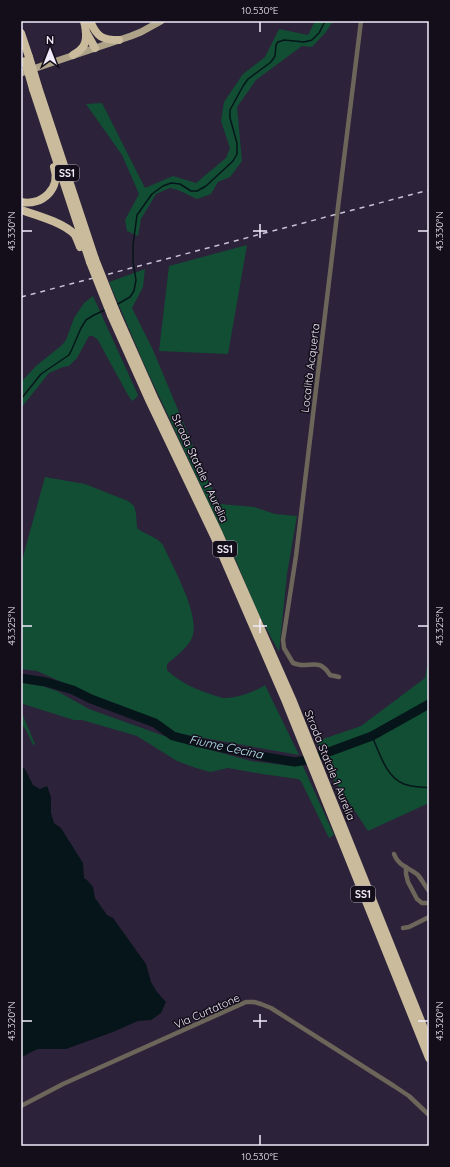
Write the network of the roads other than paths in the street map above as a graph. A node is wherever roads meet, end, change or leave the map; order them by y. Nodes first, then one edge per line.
1 (84, 21) edge
2 (90, 21) edge
3 (161, 21) edge
4 (361, 21) edge
5 (90, 31) junction
6 (21, 33) edge
7 (119, 40) junction
8 (95, 48) junction
9 (24, 55) edge
10 (73, 55) junction
11 (21, 73) edge
12 (36, 88) junction
13 (54, 154) junction
14 (21, 202) edge
15 (21, 210) edge
16 (92, 260) junction
17 (339, 677) dead end
18 (326, 791) junction
19 (394, 854) dead end
20 (406, 867) junction
21 (429, 891) edge
22 (429, 903) edge
23 (429, 916) edge
24 (403, 928) dead end
25 (429, 1040) edge
26 (429, 1058) edge
27 (21, 1106) edge
28 (429, 1115) edge

1 - 5 highway
2 - 5 highway
3 - 7 main road
4 - 17 street, Località Acquerta
5 - 7 highway
5 - 8 highway
5 - 10 highway
6 - 9 highway, Strada Statale 1 Aurelia / SS1
7 - 8 main road
8 - 10 main road
9 - 12 highway, Strada Statale 1 Aurelia / SS1, bridge
10 - 11 main road
12 - 13 highway, Strada Statale 1 Aurelia / SS1
12 - 16 highway, Strada Statale 1 Aurelia / SS1
13 - 14 highway, SS1
13 - 16 highway, Strada Statale 1 Aurelia / SS1
15 - 16 highway
16 - 18 highway, Strada Statale 1 Aurelia / SS1, bridge
18 - 25 highway, Strada Statale 1 Aurelia / SS1
18 - 26 highway, Strada Statale 1 Aurelia / SS1
19 - 20 street
20 - 21 street
20 - 22 street
23 - 24 street
27 - 28 street, Via Curtatone

